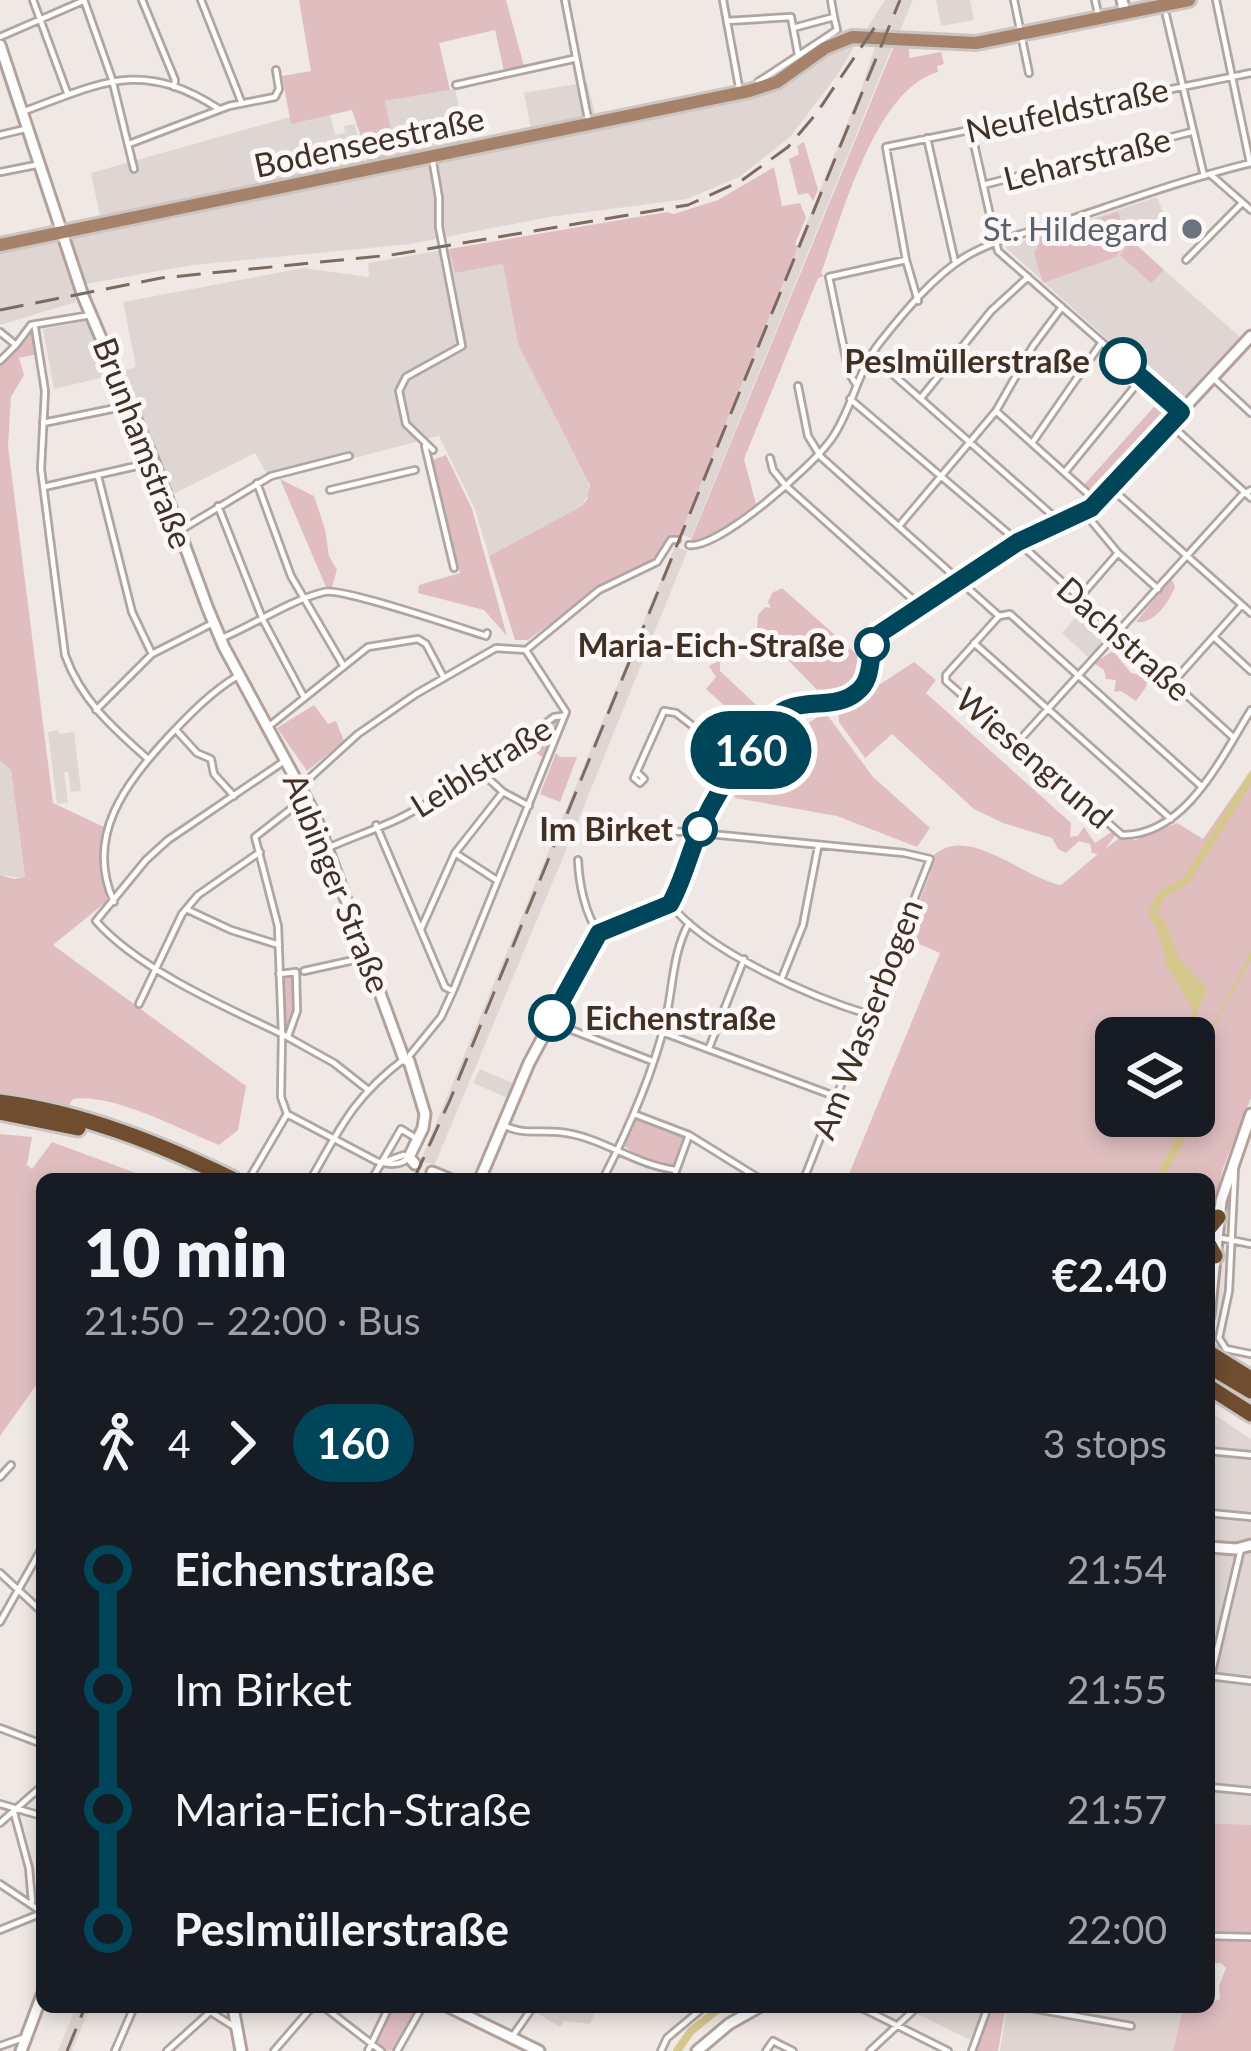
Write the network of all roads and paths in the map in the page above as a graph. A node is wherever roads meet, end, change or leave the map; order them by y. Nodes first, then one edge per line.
1 (33, 0) edge
2 (84, 0) edge
3 (142, 0) edge
4 (201, 0) edge
5 (566, 0) edge
6 (723, 0) edge
7 (831, 0) edge
8 (1014, 0) edge
9 (1095, 0) edge
10 (1189, 0) edge
11 (1216, 0) edge
12 (1124, 6) edge
13 (1166, 15) dead end
14 (834, 17) junction
15 (41, 18) junction
16 (1099, 18) junction
17 (727, 21) junction
18 (793, 28) junction
19 (1020, 34) junction
20 (0, 41) edge
21 (799, 57) junction
22 (576, 58) junction
23 (276, 70) dead end
24 (1029, 73) dead end
25 (1251, 73) edge
26 (1233, 76) junction
27 (112, 79) junction
28 (174, 86) junction
29 (456, 86) dead end
30 (1182, 87) junction
31 (745, 92) junction
32 (68, 95) junction
33 (242, 103) junction
34 (219, 110) junction
35 (25, 111) junction
36 (590, 124) junction
37 (30, 127) junction
38 (971, 130) junction
39 (1191, 132) junction
40 (0, 135) edge
41 (927, 139) junction
42 (129, 144) junction
43 (432, 157) junction
44 (1250, 163) edge
45 (41, 164) junction
46 (134, 169) dead end
47 (0, 172) edge
48 (1220, 172) junction
49 (1207, 176) junction
50 (983, 185) junction
51 (1223, 188) junction
52 (1242, 203) junction
53 (1251, 210) edge
54 (62, 232) junction
55 (995, 244) junction
56 (0, 245) edge
57 (906, 260) junction
58 (1186, 260) dead end
59 (956, 263) junction
60 (1028, 277) junction
61 (918, 301) junction
62 (86, 303) junction
63 (1062, 307) junction
64 (92, 315) junction
65 (70, 317) junction
66 (49, 322) junction
67 (35, 328) junction
68 (0, 332) edge
69 (24, 332) junction
70 (1250, 339) edge
71 (1102, 341) junction
72 (16, 345) junction
73 (871, 355) junction
74 (0, 361) edge
75 (1142, 377) junction
76 (1212, 377) junction
77 (856, 384) junction
78 (798, 386) dead end
79 (921, 398) junction
80 (850, 399) junction
81 (131, 405) junction
82 (996, 411) junction
83 (1181, 412) junction
84 (1251, 413) edge
85 (43, 423) junction
86 (1170, 424) junction
87 (971, 442) junction
88 (1032, 443) junction
89 (425, 446) junction
90 (433, 450) dead end
91 (818, 455) junction
92 (349, 456) dead end
93 (770, 458) dead end
94 (154, 462) junction
95 (428, 467) junction
96 (1065, 472) junction
97 (98, 476) junction
98 (942, 476) junction
99 (257, 483) junction
100 (786, 486) junction
101 (44, 487) junction
102 (1112, 489) junction
103 (330, 490) dead end
104 (1249, 494) edge
105 (1097, 503) junction
106 (218, 506) junction
107 (1084, 512) junction
108 (1061, 524) junction
109 (898, 526) junction
110 (179, 531) junction
111 (677, 540) dead end
112 (1018, 542) junction
113 (689, 544) dead end
114 (1118, 554) junction
115 (1187, 555) junction
116 (454, 568) dead end
117 (959, 580) junction
118 (1158, 589) junction
119 (1079, 598) junction
120 (302, 600) junction
121 (919, 605) junction
122 (1242, 605) junction
123 (1251, 613) edge
124 (999, 616) junction
125 (263, 620) junction
126 (213, 623) junction
127 (488, 633) dead end
128 (1119, 633) junction
129 (1214, 637) junction
130 (220, 639) junction
131 (974, 644) junction
132 (526, 650) junction
133 (227, 652) joint
134 (152, 654) junction
135 (345, 663) junction
136 (1251, 671) edge
137 (239, 675) junction
138 (1078, 675) junction
139 (444, 678) junction
140 (1172, 682) junction
141 (305, 698) junction
142 (1047, 709) junction
143 (96, 710) junction
144 (1251, 710) edge
145 (566, 712) junction
146 (268, 727) junction
147 (176, 729) junction
148 (1234, 738) junction
149 (1017, 743) junction
150 (148, 759) junction
151 (287, 759) junction
152 (741, 764) junction
153 (481, 772) junction
154 (637, 772) dead end
155 (302, 785) junction
156 (1200, 785) junction
157 (503, 792) junction
158 (234, 796) junction
159 (307, 796) junction
160 (529, 806) junction
161 (1171, 819) junction
162 (376, 826) junction
163 (587, 830) dead end
164 (698, 833) junction
165 (328, 848) junction
166 (818, 848) junction
167 (260, 852) junction
168 (454, 854) junction
169 (578, 860) dead end
170 (498, 880) junction
171 (114, 902) junction
172 (670, 904) junction
173 (187, 909) junction
174 (688, 923) junction
175 (421, 929) junction
176 (599, 933) junction
177 (279, 945) junction
178 (366, 957) junction
179 (745, 959) junction
180 (158, 967) junction
181 (304, 971) dead end
182 (279, 974) junction
183 (781, 980) junction
184 (453, 991) junction
185 (139, 1004) dead end
186 (872, 1016) junction
187 (550, 1022) junction
188 (662, 1032) junction
189 (285, 1035) junction
190 (709, 1048) junction
191 (407, 1058) junction
192 (652, 1061) junction
193 (367, 1089) junction
194 (837, 1097) junction
195 (0, 1102) edge
196 (0, 1112) edge
197 (287, 1114) junction
198 (634, 1114) junction
199 (1251, 1116) edge
200 (424, 1121) junction
201 (503, 1125) junction
202 (688, 1135) junction
203 (414, 1137) junction
204 (334, 1138) junction
205 (618, 1149) junction
206 (411, 1161) junction
207 (380, 1163) junction
208 (1231, 1164) junction
209 (676, 1170) junction
210 (194, 1173) edge
211 (218, 1173) edge
212 (253, 1173) edge
213 (314, 1173) edge
214 (375, 1173) edge
215 (483, 1173) edge
216 (606, 1173) edge
217 (675, 1173) edge
218 (750, 1173) edge
219 (806, 1173) edge
220 (1215, 1233) edge
221 (1215, 1234) edge
222 (1215, 1237) edge
223 (1215, 1241) edge
224 (1251, 1244) edge
225 (1216, 1349) edge
226 (1251, 1354) edge
227 (1215, 1370) edge
228 (1251, 1378) edge
229 (1215, 1383) edge
230 (1215, 1391) edge
231 (1251, 1391) edge
232 (1247, 1410) edge
233 (1215, 1452) edge
234 (1251, 1455) edge
235 (10, 1465) dead end
236 (0, 1477) edge
237 (1215, 1514) edge
238 (1251, 1517) edge
239 (1215, 1547) edge
240 (1246, 1547) edge
241 (36, 1558) edge
242 (0, 1573) edge
243 (18, 1590) junction
244 (36, 1606) edge
245 (0, 1622) edge
246 (1215, 1661) edge
247 (1215, 1679) edge
248 (1251, 1681) edge
249 (0, 1728) edge
250 (36, 1742) edge
251 (1215, 1788) edge
252 (36, 1791) edge
253 (1251, 1791) edge
254 (0, 1804) edge
255 (13, 1809) junction
256 (36, 1815) edge
257 (0, 1823) edge
258 (0, 1884) edge
259 (32, 1903) junction
260 (36, 1907) edge
261 (36, 1915) edge
262 (0, 1930) edge
263 (1215, 1936) edge
264 (1251, 1937) edge
265 (36, 2013) edge
266 (131, 2013) edge
267 (203, 2013) edge
268 (211, 2013) edge
269 (234, 2013) edge
270 (306, 2013) edge
271 (331, 2013) edge
272 (386, 2013) edge
273 (419, 2013) edge
274 (461, 2013) edge
275 (529, 2013) edge
276 (696, 2013) edge
277 (749, 2013) edge
278 (871, 2013) edge
279 (910, 2013) edge
280 (986, 2013) edge
281 (1058, 2013) edge
282 (894, 2026) junction
283 (1131, 2026) dead end
284 (235, 2027) junction
285 (23, 2038) junction
286 (512, 2038) junction
287 (0, 2046) edge
288 (370, 2048) edge
289 (21, 2051) edge
290 (115, 2051) edge
291 (167, 2051) edge
292 (241, 2051) edge
293 (274, 2051) edge
294 (380, 2051) edge
295 (397, 2051) edge
296 (539, 2051) edge
297 (661, 2051) edge
298 (698, 2051) edge
299 (766, 2051) edge
300 (793, 2051) edge
301 (870, 2051) edge
302 (947, 2051) edge
303 (972, 2051) edge

1 - 15 street
2 - 15 street
2 - 27 street
3 - 28 street
4 - 33 street
5 - 22 street
6 - 17 street
7 - 14 street
8 - 19 street
9 - 16 street
10 - 12 main road, Bodenseestraße
11 - 26 street
12 - 16 main road, Bodenseestraße
13 - 30 street
14 - 18 street
14 - 21 street, Bodenseestraße
15 - 20 street
15 - 32 street
16 - 19 main road, Bodenseestraße
17 - 18 street
17 - 31 street
18 - 21 street
19 - 24 street
19 - 31 main road, Bodenseestraße
20 - 35 street, Brunhamstraße
21 - 31 street, Bodenseestraße
22 - 29 street
22 - 36 street
23 - 33 street
25 - 26 street, Neufeldstraße
26 - 30 street, Neufeldstraße
26 - 44 street
27 - 28 street
27 - 32 street
27 - 42 street
28 - 34 street
30 - 38 street, Neufeldstraße
30 - 39 street
31 - 36 main road, Bodenseestraße
32 - 35 street
33 - 34 street
34 - 42 street
35 - 37 street, Brunhamstraße
36 - 43 main road, Bodenseestraße
37 - 40 street
37 - 45 street, Brunhamstraße
38 - 41 street, Neufeldstraße
38 - 50 street
39 - 49 street
39 - 50 street, Leharstraße
41 - 57 street, Neufeldstraße
41 - 59 street
42 - 46 street
43 - 54 main road, Bodenseestraße
43 - 89 street
44 - 48 street
45 - 47 street
45 - 54 street, Brunhamstraße
48 - 49 street
48 - 51 street
49 - 51 street
49 - 55 street
50 - 55 street
51 - 52 street
52 - 53 street
52 - 58 street
54 - 56 main road, Bodenseestraße
54 - 62 street, Brunhamstraße
55 - 59 street
55 - 60 street
57 - 61 street
57 - 77 street
59 - 61 street
60 - 63 street
60 - 79 street
61 - 73 street
62 - 64 street, Brunhamstraße
62 - 65 street
63 - 71 street
63 - 82 street
64 - 65 street
64 - 81 street, Brunhamstraße
65 - 66 street
66 - 67 street
66 - 69 street
67 - 69 street
67 - 85 street
68 - 72 street
69 - 72 street
70 - 76 street
71 - 75 street
71 - 88 street
72 - 74 street
73 - 77 street
73 - 79 street
75 - 83 street
75 - 96 street
76 - 83 street
76 - 84 street
77 - 80 street
78 - 91 street
79 - 87 street
80 - 91 street
80 - 98 street, Dachstraße
81 - 85 street
81 - 94 street, Brunhamstraße
82 - 87 street
82 - 88 street
83 - 86 street
85 - 101 street
86 - 102 street
86 - 104 street
87 - 98 street
87 - 108 street
88 - 96 street
89 - 90 street
89 - 95 street
91 - 100 street
91 - 109 street
92 - 99 street
93 - 100 street
94 - 97 street
94 - 110 street, Brunhamstraße
95 - 103 street
95 - 116 street
96 - 105 street
97 - 101 street
97 - 134 street
98 - 109 street
98 - 112 street, Dachstraße
99 - 106 street
99 - 120 street
100 - 113 street
100 - 121 street
101 - 143 street
102 - 105 street
102 - 115 street
104 - 115 street
105 - 107 street
106 - 110 street
106 - 125 street
107 - 108 street
107 - 114 street
108 - 112 street
109 - 117 street
110 - 126 street, Brunhamstraße
111 - 132 street
112 - 117 street
112 - 119 street, Dachstraße
114 - 118 street
114 - 119 street
115 - 118 street
115 - 122 street
117 - 121 street
117 - 124 street
118 - 128 street
119 - 128 street, Dachstraße
120 - 125 street
120 - 127 street
120 - 135 street
121 - 152 street
122 - 123 street
122 - 129 street
124 - 131 street
124 - 138 street
125 - 130 street
125 - 141 street
126 - 130 street, Brunhamstraße
126 - 134 street
128 - 138 street
128 - 140 street, Dachstraße
129 - 136 street
129 - 140 street
130 - 133 street, Brunhamstraße
131 - 142 street
131 - 149 street, Wiesengrund
132 - 139 street
132 - 145 street
133 - 137 street, Aubinger Straße
134 - 143 street
135 - 139 street
135 - 141 street
137 - 146 street, Aubinger Straße
137 - 147 street
138 - 142 street
138 - 156 street
139 - 155 street
140 - 148 street, Dachstraße
141 - 146 street
142 - 149 street
142 - 161 street
143 - 150 street
144 - 148 street
145 - 153 street, Leiblstraße
145 - 160 street
146 - 151 street, Aubinger Straße
147 - 150 street
147 - 158 street
148 - 156 street
149 - 161 street, Wiesengrund
150 - 171 street
151 - 155 street, Aubinger Straße
151 - 158 street
152 - 154 street
152 - 164 street
153 - 157 street
153 - 162 street, Leiblstraße
155 - 159 street, Aubinger Straße
156 - 161 street
157 - 160 street
157 - 168 street
158 - 171 street
159 - 165 street, Aubinger Straße
159 - 167 street
160 - 170 street
162 - 165 street, Leiblstraße
162 - 175 street
163 - 164 street
164 - 166 street
164 - 172 street
165 - 178 street, Aubinger Straße
166 - 183 street
166 - 186 street, Am Wasserbogen
167 - 173 street
167 - 177 street
168 - 170 street
168 - 175 street
169 - 176 street
170 - 184 street
171 - 180 street
172 - 174 street
172 - 176 street
173 - 177 street
173 - 180 street
174 - 179 street
174 - 188 street
175 - 184 street
176 - 187 street
177 - 182 street
178 - 181 street
178 - 191 street, Aubinger Straße
179 - 183 street
179 - 190 street
180 - 185 street
180 - 189 street
182 - 189 street
182 - 189 street
183 - 186 street
184 - 191 street
186 - 194 street, Am Wasserbogen
187 - 192 street
187 - 201 street
188 - 190 street
188 - 192 street
189 - 193 street
189 - 197 street
190 - 194 street
191 - 193 street
191 - 200 street, Aubinger Straße
192 - 198 street
193 - 204 street
194 - 219 street, Am Wasserbogen
195 - 211 highway
196 - 210 highway
197 - 204 street
197 - 212 street
198 - 202 street
198 - 205 street
199 - 208 street
200 - 203 street
200 - 206 street
201 - 205 street
201 - 215 street
202 - 209 street
202 - 218 street
203 - 206 street
203 - 207 street
204 - 207 street
204 - 213 street
205 - 209 street
205 - 216 street
206 - 207 street
207 - 214 street
208 - 220 street
208 - 221 street
209 - 217 street
222 - 224 street
223 - 225 street
225 - 226 street
225 - 228 highway
227 - 231 highway
229 - 232 highway
230 - 232 highway
233 - 234 street
235 - 236 street
237 - 238 street
239 - 240 street
240 - 246 street
241 - 243 street
242 - 243 street
243 - 244 street
243 - 245 street
247 - 248 street
249 - 250 street
251 - 253 street
252 - 255 street
254 - 255 street
255 - 256 street
255 - 257 street
255 - 259 street
258 - 259 street
259 - 260 street
261 - 262 street
263 - 264 street
265 - 285 street
266 - 290 street
267 - 291 street
268 - 284 street
269 - 284 street
270 - 293 street
271 - 288 street
272 - 288 street
273 - 295 street
274 - 286 street
275 - 286 street
276 - 297 street
277 - 298 street
278 - 282 street
279 - 282 street
280 - 303 street
281 - 283 street
282 - 301 street
282 - 302 street
284 - 292 street
285 - 287 street
285 - 289 street
286 - 296 street
288 - 294 street
299 - 300 street

